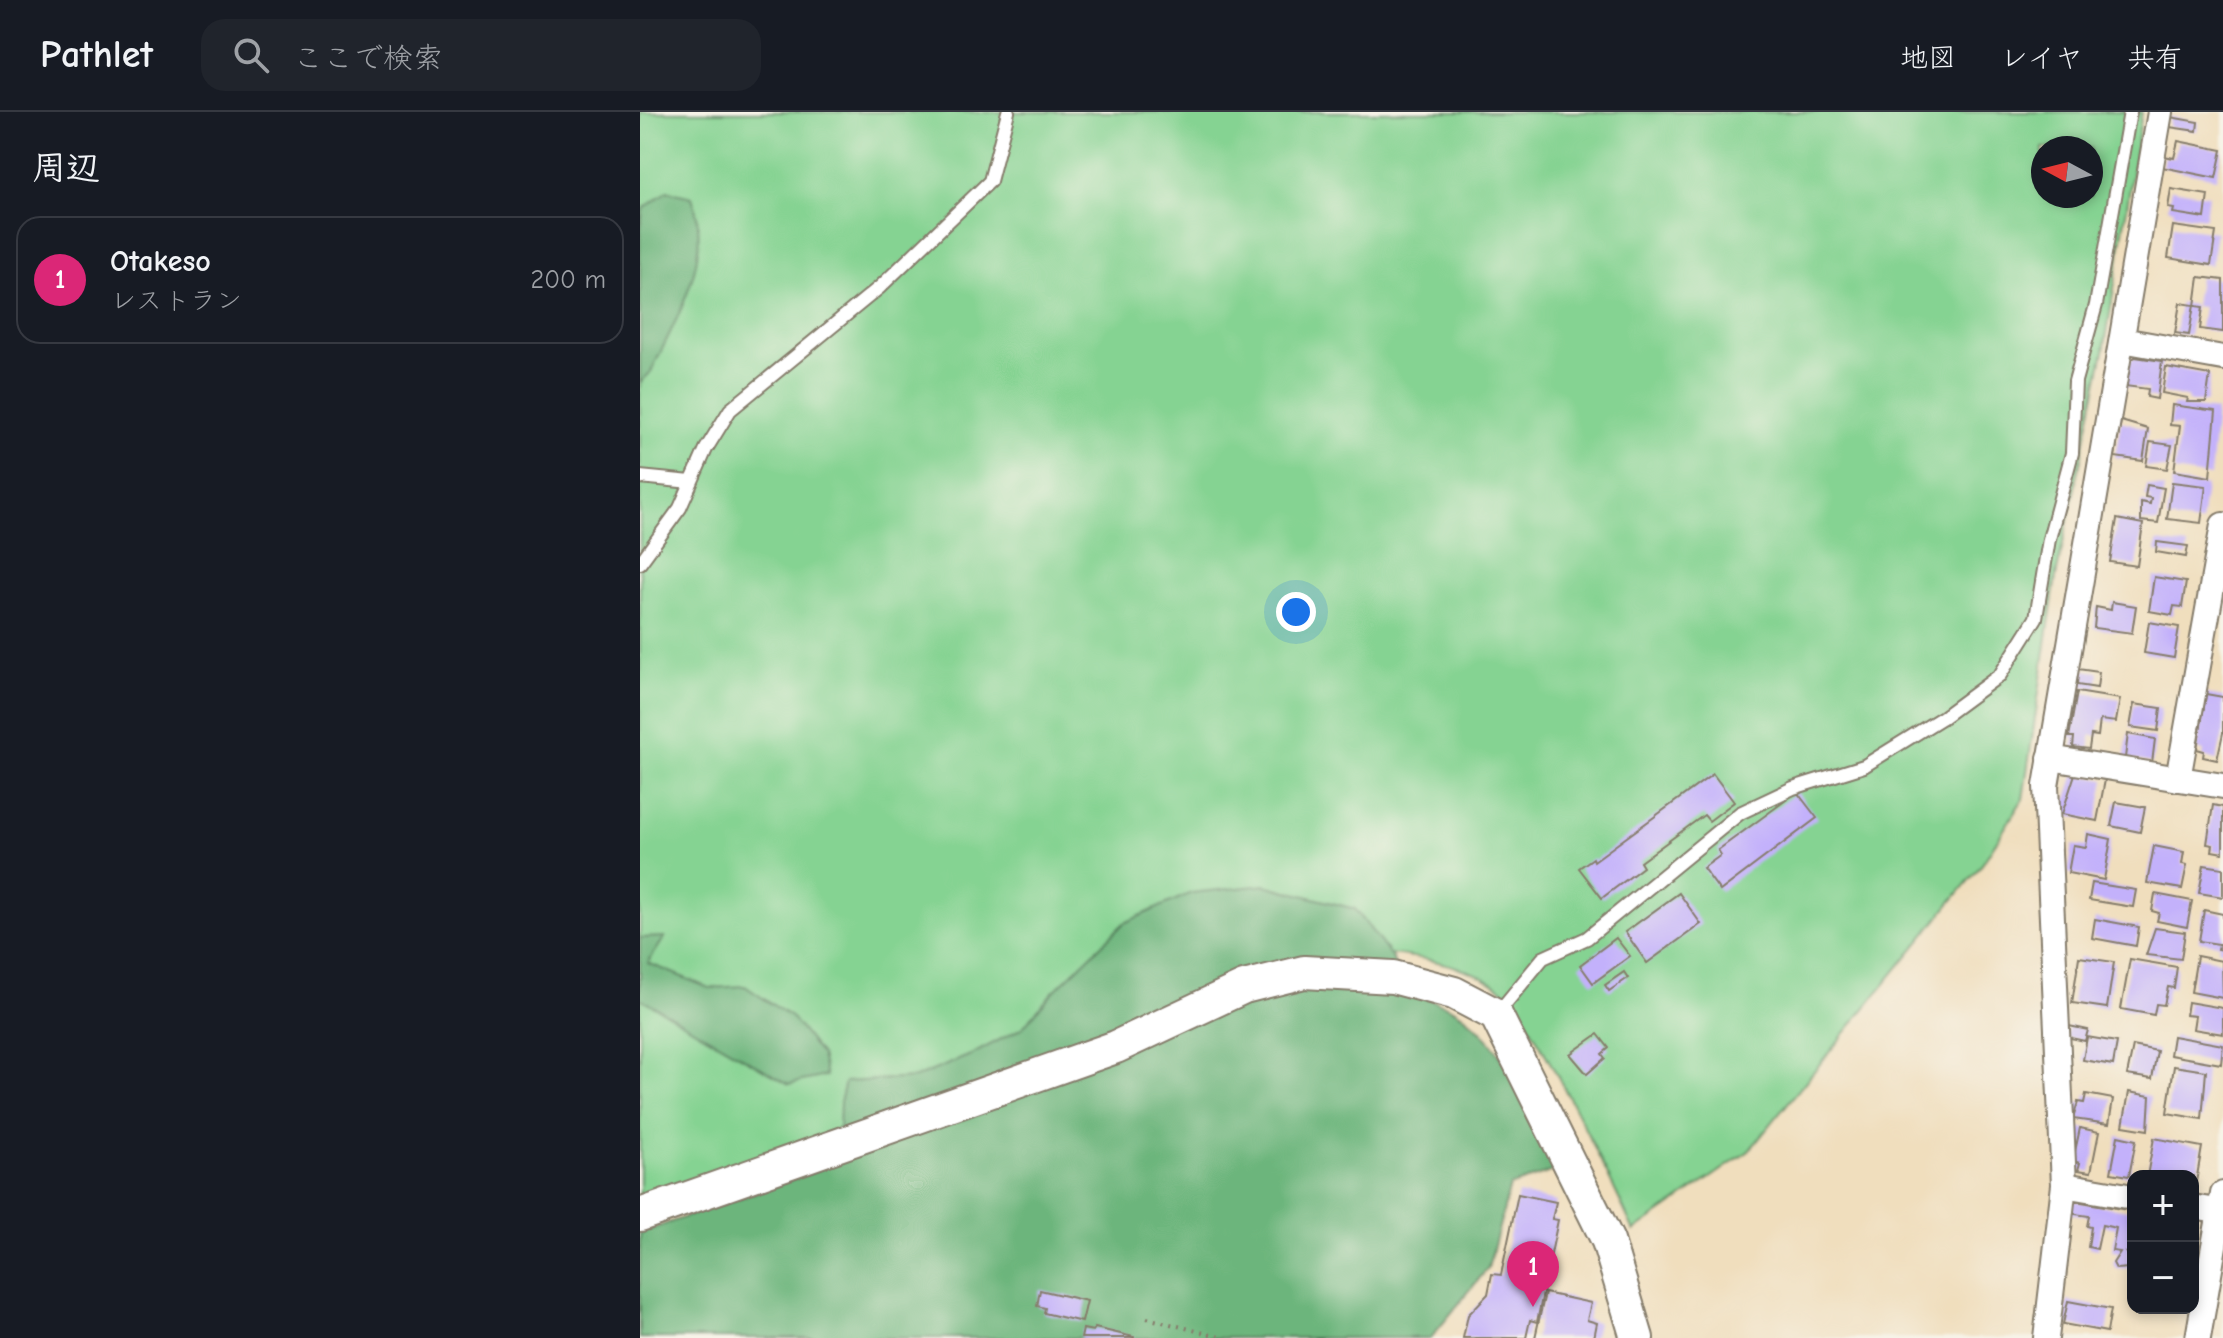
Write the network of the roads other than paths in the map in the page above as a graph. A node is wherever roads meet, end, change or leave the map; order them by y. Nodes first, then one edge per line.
1 (1008, 112) edge
2 (2130, 112) edge
3 (2160, 112) edge
4 (2122, 340) junction
5 (2223, 358) edge
6 (640, 477) edge
7 (691, 482) junction
8 (2223, 525) edge
9 (640, 563) edge
10 (2050, 758) junction
11 (2178, 779) junction
12 (2223, 786) edge
13 (1496, 1015) junction
14 (2064, 1185) junction
15 (2127, 1196) edge
16 (2222, 1206) edge
17 (2199, 1207) edge
18 (640, 1215) edge
19 (1637, 1338) edge
20 (2046, 1338) edge
21 (2198, 1338) edge

1 - 7 lane
2 - 13 lane
3 - 4 street
4 - 5 street
4 - 10 street
6 - 7 lane
7 - 9 lane
8 - 11 street
10 - 11 street
10 - 14 street
11 - 12 street
13 - 18 street
13 - 19 street
14 - 15 street
14 - 20 street
16 - 17 street
16 - 21 street

